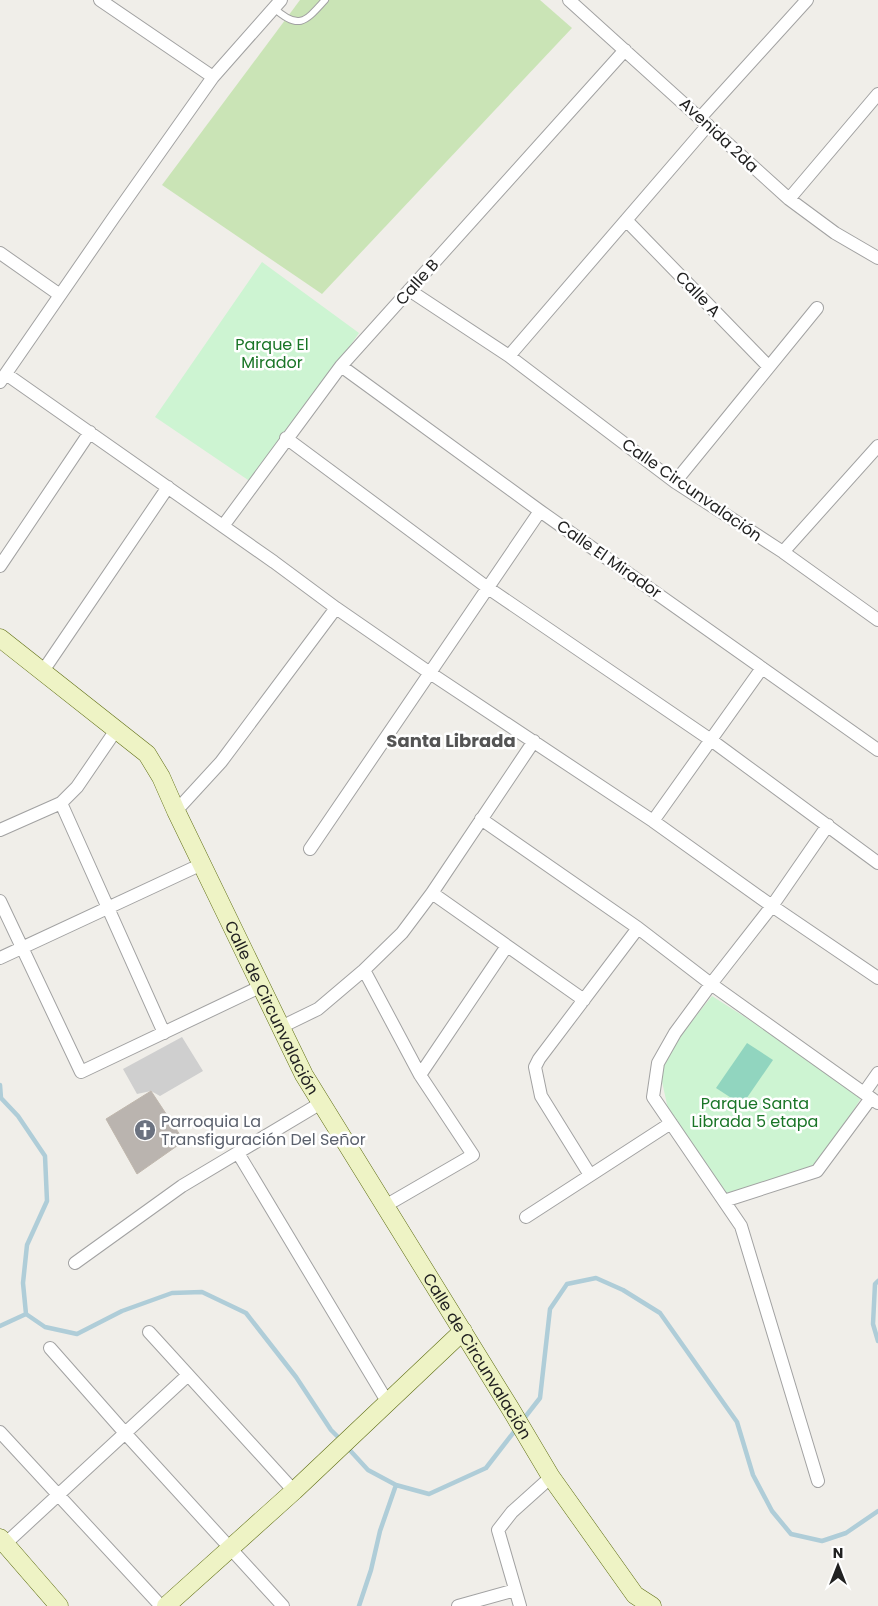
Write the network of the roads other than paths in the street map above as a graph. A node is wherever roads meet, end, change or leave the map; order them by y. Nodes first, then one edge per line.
1 (100, 0) edge
2 (325, 0) edge
3 (569, 0) edge
4 (808, 0) edge
5 (278, 4) edge
6 (625, 50) junction
7 (213, 77) junction
8 (878, 94) edge
9 (704, 121) junction
10 (789, 198) junction
11 (626, 220) junction
12 (0, 253) edge
13 (878, 258) edge
14 (409, 290) junction
15 (60, 295) junction
16 (817, 308) dead end
17 (509, 356) junction
18 (340, 366) junction
19 (769, 367) junction
20 (3, 378) edge
21 (90, 432) junction
22 (286, 438) junction
23 (878, 446) edge
24 (675, 482) junction
25 (168, 487) junction
26 (540, 511) junction
27 (223, 526) junction
28 (783, 552) junction
29 (0, 566) edge
30 (488, 588) junction
31 (336, 608) junction
32 (878, 620) edge
33 (0, 638) edge
34 (762, 668) junction
35 (43, 671) junction
36 (430, 674) junction
37 (116, 730) junction
38 (711, 740) junction
39 (534, 741) junction
40 (878, 750) edge
41 (61, 803) junction
42 (176, 811) junction
43 (481, 819) junction
44 (654, 821) junction
45 (828, 825) junction
46 (0, 830) edge
47 (310, 849) dead end
48 (878, 863) edge
49 (202, 864) junction
50 (432, 893) junction
51 (0, 901) edge
52 (772, 906) junction
53 (108, 908) junction
54 (638, 928) junction
55 (507, 946) junction
56 (22, 948) junction
57 (0, 958) edge
58 (364, 970) junction
59 (878, 978) edge
60 (711, 984) junction
61 (262, 986) junction
62 (584, 1000) junction
63 (281, 1028) junction
64 (164, 1033) junction
65 (878, 1074) edge
66 (420, 1075) junction
67 (871, 1098) edge
68 (321, 1103) junction
69 (671, 1123) junction
70 (238, 1153) junction
71 (590, 1175) junction
72 (724, 1202) junction
73 (385, 1206) junction
74 (526, 1216) dead end
75 (75, 1263) dead end
76 (149, 1332) dead end
77 (463, 1332) junction
78 (50, 1348) dead end
79 (188, 1374) junction
80 (388, 1403) junction
81 (0, 1432) edge
82 (125, 1433) junction
83 (552, 1477) junction
84 (818, 1481) dead end
85 (294, 1491) junction
86 (59, 1496) junction
87 (3, 1541) edge
88 (230, 1549) junction
89 (515, 1590) junction
90 (59, 1606) edge
91 (161, 1606) edge
92 (166, 1606) edge
93 (282, 1606) edge
94 (458, 1606) edge
95 (520, 1606) edge
96 (652, 1606) edge

1 - 7 street
2 - 5 lane
3 - 6 street, Avenida 2da
4 - 9 street
5 - 7 street
6 - 9 street, Avenida 2da
6 - 14 street, Calle B
7 - 15 street
8 - 10 street
9 - 10 street, Avenida 2da
9 - 11 street
10 - 13 street, Avenida 2da
11 - 17 street
11 - 19 street, Calle A
12 - 15 street
14 - 17 street, Calle Circunvalación
14 - 18 street, Calle B
15 - 20 street
16 - 19 street
17 - 24 street, Calle Circunvalación
18 - 22 street, Calle B
18 - 26 street, Calle El Mirador
19 - 24 street
20 - 21 street
21 - 25 street
21 - 29 street
22 - 27 street, Calle B
22 - 30 street
23 - 28 street
24 - 28 street, Calle Circunvalación
25 - 27 street
25 - 35 street
26 - 30 street
26 - 34 street, Calle El Mirador
27 - 31 street
28 - 32 street, Calle Circunvalación
30 - 36 street
30 - 38 street
31 - 36 street
31 - 42 street
33 - 35 street, Calle de Circunvalación
34 - 38 street
34 - 40 street, Calle El Mirador
35 - 37 street, Calle de Circunvalación
36 - 39 street
36 - 47 street
37 - 41 street
37 - 42 street, Calle de Circunvalación
38 - 44 street
38 - 45 street
39 - 43 street
39 - 44 street
41 - 46 street
41 - 53 street
42 - 49 street, Calle de Circunvalación
43 - 50 street
43 - 54 street
44 - 52 street
45 - 48 street
45 - 52 street
49 - 53 street
49 - 61 street, Calle de Circunvalación
50 - 55 street
50 - 58 street
51 - 56 street
52 - 59 street
52 - 60 street
53 - 56 street
53 - 64 street
54 - 60 street
54 - 62 street
55 - 62 street
55 - 66 street
56 - 57 street
56 - 64 street
58 - 63 street
58 - 66 street
60 - 67 street
60 - 69 street
61 - 63 street, Calle de Circunvalación
61 - 64 street
62 - 71 street
63 - 68 street, Calle de Circunvalación
65 - 67 street
66 - 73 street
67 - 72 street
68 - 70 street
68 - 73 street, Calle de Circunvalación
69 - 71 street
69 - 72 street
70 - 75 street
70 - 80 street
71 - 74 street
72 - 84 street
73 - 77 street, Calle de Circunvalación
76 - 79 street
77 - 80 street
77 - 83 street, Calle de Circunvalación
78 - 82 street
79 - 82 street
79 - 85 street
80 - 85 street
81 - 86 street
82 - 86 street
82 - 88 street
83 - 89 street
83 - 96 street, Calle de Circunvalación
85 - 88 street
86 - 87 street
86 - 91 street
87 - 90 street
88 - 92 street
88 - 93 street
89 - 94 street
89 - 95 street

